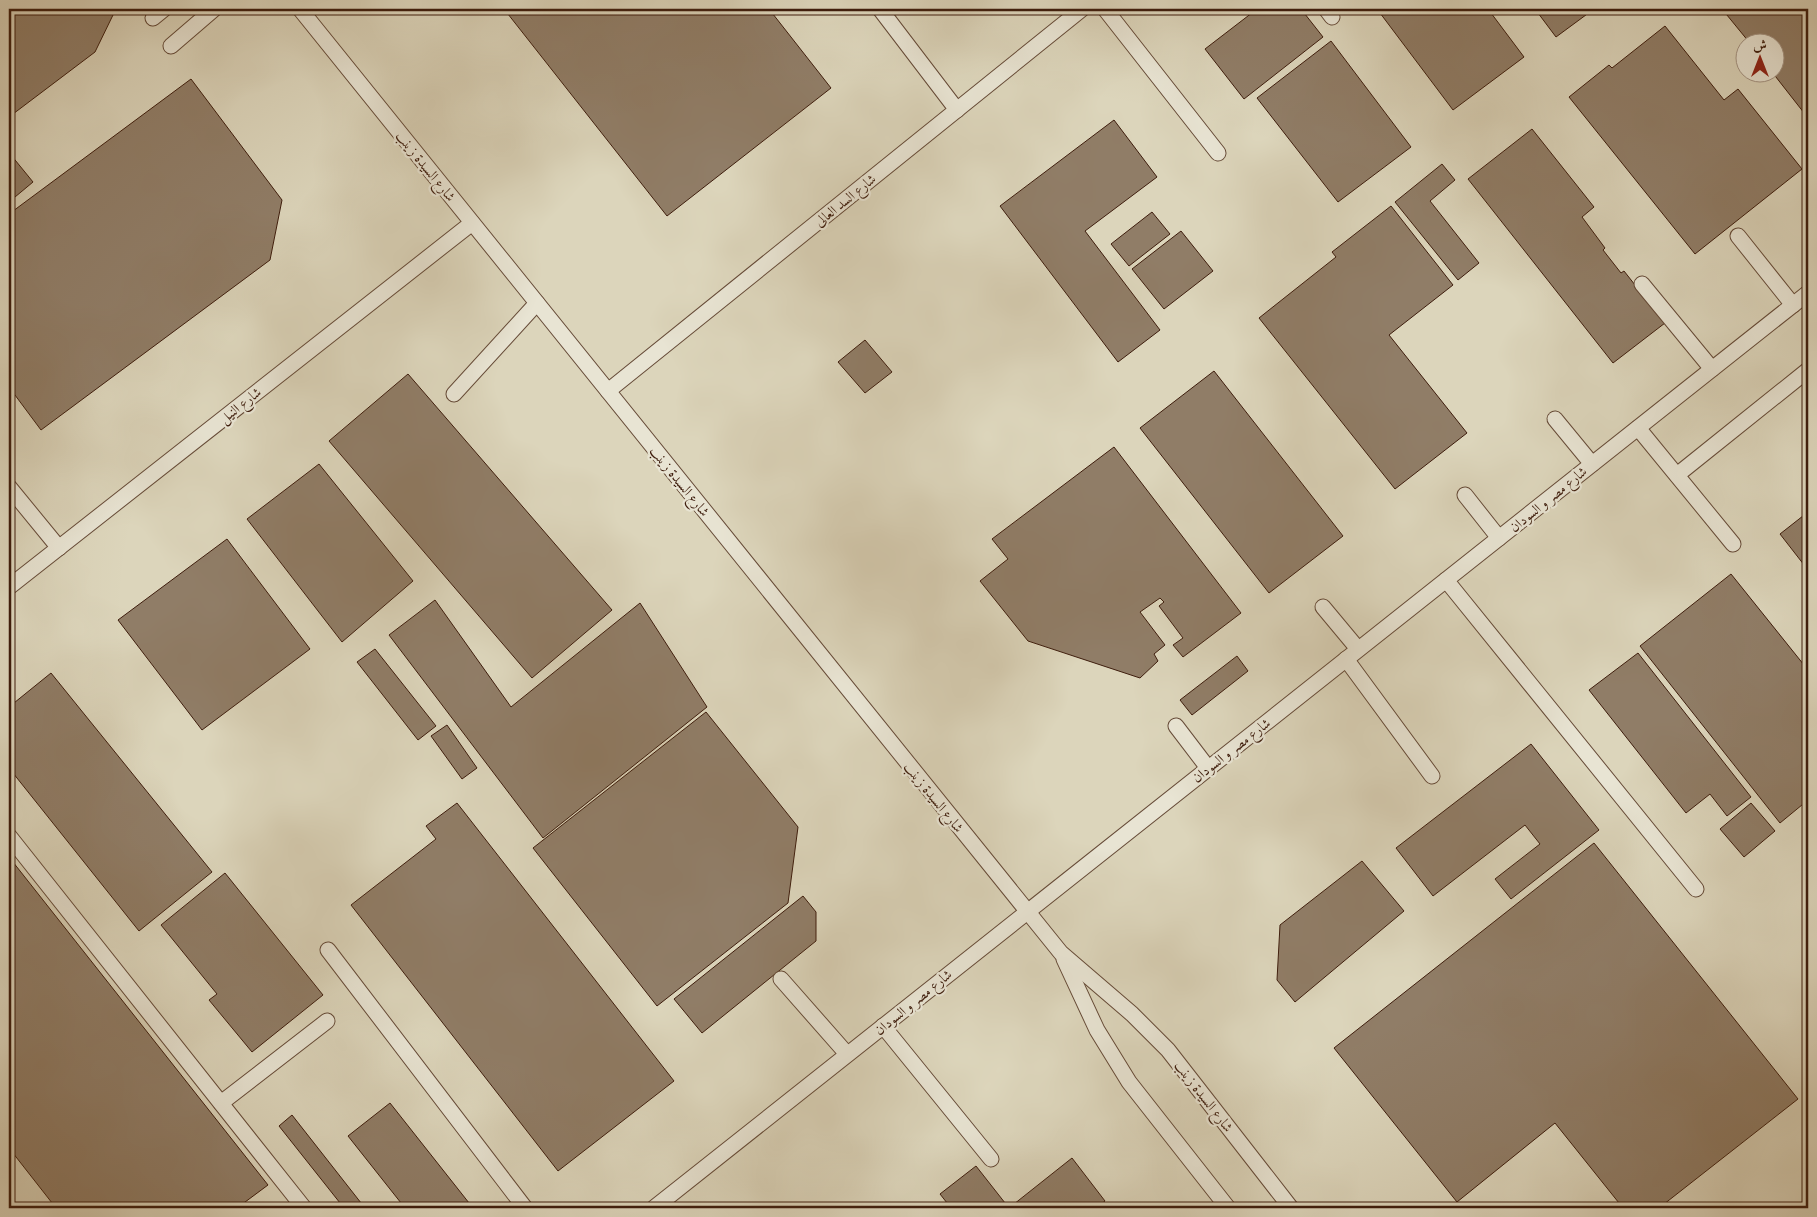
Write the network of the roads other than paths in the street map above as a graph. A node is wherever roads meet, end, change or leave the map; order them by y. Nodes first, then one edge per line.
1 (214, 9) edge
2 (300, 9) edge
3 (880, 9) edge
4 (1082, 9) edge
5 (1104, 9) edge
6 (171, 46) dead end
7 (956, 110) junction
8 (1218, 153) dead end
9 (472, 223) junction
10 (1738, 236) dead end
11 (1642, 284) dead end
12 (1808, 293) edge
13 (537, 303) junction
14 (1793, 305) junction
15 (1712, 369) junction
16 (1808, 370) edge
17 (608, 392) junction
18 (454, 394) dead end
19 (1555, 419) dead end
20 (1638, 428) junction
21 (1592, 464) junction
22 (1677, 475) junction
23 (9, 487) edge
24 (1465, 495) dead end
25 (1499, 538) junction
26 (1733, 544) dead end
27 (59, 548) junction
28 (1446, 580) junction
29 (9, 587) edge
30 (1323, 607) dead end
31 (1352, 654) junction
32 (1176, 726) dead end
33 (1208, 768) junction
34 (1432, 776) dead end
35 (9, 836) edge
36 (1696, 889) dead end
37 (1027, 911) junction
38 (328, 950) dead end
39 (1061, 953) junction
40 (781, 979) dead end
41 (327, 1020) dead end
42 (883, 1026) junction
43 (848, 1054) junction
44 (221, 1103) junction
45 (991, 1159) dead end
46 (303, 1208) edge
47 (525, 1208) edge
48 (654, 1208) edge
49 (1228, 1208) edge
50 (1291, 1208) edge

1 - 6 lane
2 - 9 lane, شارع السيدة زينب
3 - 7 lane
4 - 7 lane, شارع السد العالى
5 - 8 lane
7 - 17 lane, شارع السد العالى
9 - 13 lane, شارع السيدة زينب
9 - 27 lane, شارع النيل
10 - 14 lane
11 - 15 lane
12 - 14 lane, شارع مصر و السودان
13 - 17 lane, شارع السيدة زينب
13 - 18 lane
14 - 15 lane, شارع مصر و السودان
15 - 20 lane, شارع مصر و السودان
16 - 22 lane
17 - 37 lane, شارع السيدة زينب
19 - 21 lane
20 - 21 lane, شارع مصر و السودان
20 - 22 lane
21 - 25 lane, شارع مصر و السودان
22 - 26 lane
23 - 27 lane
24 - 25 lane
25 - 28 lane, شارع مصر و السودان
27 - 29 lane, شارع النيل
28 - 31 lane, شارع مصر و السودان
28 - 36 lane
30 - 31 lane
31 - 33 lane, شارع مصر و السودان
31 - 34 lane
32 - 33 lane
33 - 37 lane, شارع مصر و السودان
35 - 44 lane
37 - 39 lane, شارع السيدة زينب
37 - 42 lane, شارع مصر و السودان
38 - 47 lane
39 - 49 lane, شارع السيدة زينب
39 - 50 lane, شارع السيدة زينب
40 - 43 lane
41 - 44 lane
42 - 43 lane, شارع مصر و السودان
42 - 45 lane
43 - 48 lane, شارع مصر و السودان
44 - 46 lane

